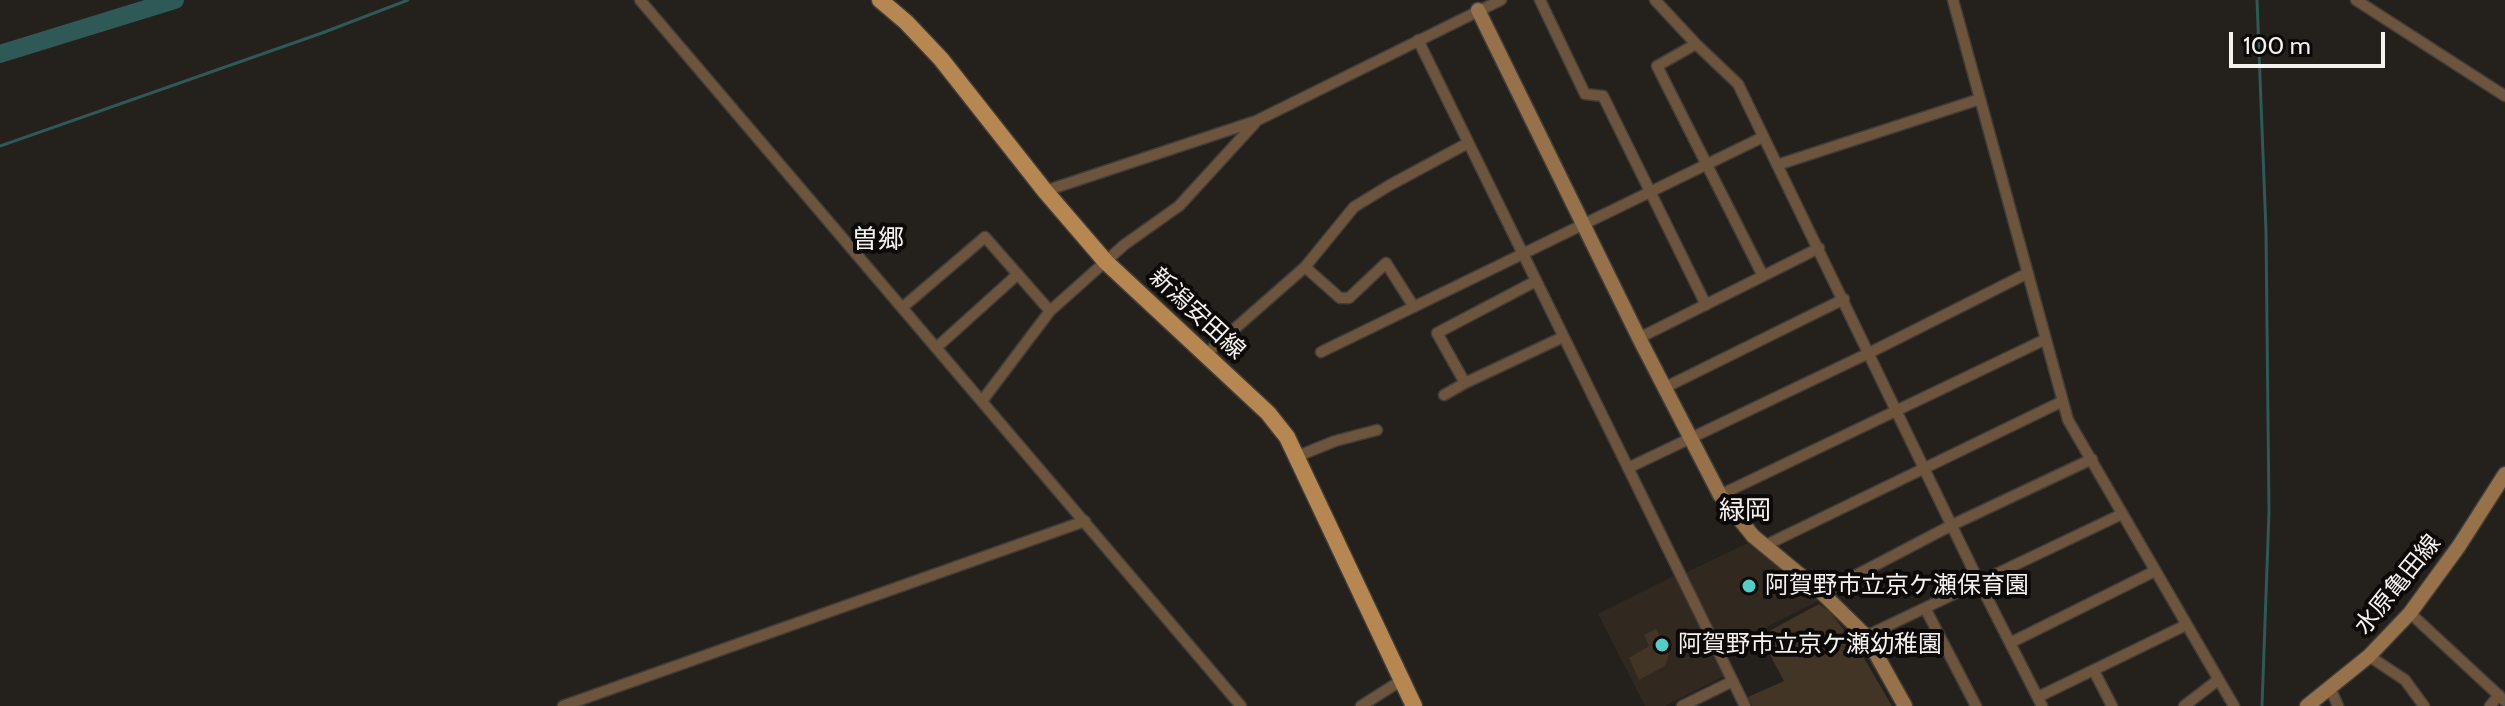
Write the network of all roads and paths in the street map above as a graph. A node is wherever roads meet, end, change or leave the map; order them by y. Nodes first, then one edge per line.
1 (640, 0) edge
2 (880, 0) edge
3 (1501, 0) edge
4 (1540, 0) edge
5 (1655, 0) edge
6 (1953, 0) edge
7 (2356, 0) edge
8 (1478, 10) junction
9 (1418, 40) junction
10 (1696, 44) junction
11 (2505, 96) edge
12 (1980, 99) junction
13 (1256, 121) junction
14 (1763, 137) junction
15 (1468, 143) junction
16 (1707, 164) junction
17 (1777, 165) junction
18 (1045, 191) junction
19 (1651, 192) junction
20 (1583, 225) junction
21 (1819, 248) junction
22 (1523, 254) junction
23 (1106, 262) junction
24 (1305, 267) junction
25 (2028, 273) junction
26 (1018, 274) junction
27 (1763, 276) junction
28 (1536, 281) junction
29 (1844, 299) junction
30 (1706, 305) junction
31 (903, 307) junction
32 (1414, 307) junction
33 (1050, 311) junction
34 (1563, 337) junction
35 (1639, 338) junction
36 (2044, 340) junction
37 (937, 347) junction
38 (1321, 352) dead end
39 (1869, 353) junction
40 (1206, 354) junction
41 (1465, 383) junction
42 (1664, 388) junction
43 (1444, 395) dead end
44 (982, 401) junction
45 (2061, 402) junction
46 (1896, 412) junction
47 (1377, 430) dead end
48 (1690, 439) junction
49 (1298, 456) junction
50 (2092, 459) junction
51 (1628, 468) junction
52 (1925, 468) junction
53 (2505, 474) edge
54 (1720, 495) junction
55 (2122, 514) junction
56 (1085, 521) junction
57 (1952, 525) junction
58 (1764, 546) junction
59 (2155, 571) junction
60 (1979, 582) junction
61 (1822, 593) junction
62 (1925, 608) junction
63 (2410, 613) junction
64 (2186, 625) junction
65 (1866, 636) junction
66 (2010, 643) junction
67 (2369, 656) junction
68 (2094, 671) junction
69 (1402, 680) junction
70 (2218, 680) junction
71 (1733, 681) junction
72 (2330, 688) junction
73 (2502, 698) edge
74 (2040, 702) edge
75 (563, 706) edge
76 (1241, 706) edge
77 (1361, 706) edge
78 (1414, 706) edge
79 (1682, 706) edge
80 (1745, 706) edge
81 (1905, 706) edge
82 (1976, 706) edge
83 (2112, 706) edge
84 (2184, 706) edge
85 (2234, 706) edge
86 (2307, 706) edge
87 (2338, 706) edge
88 (2424, 706) edge
89 (2490, 706) edge

1 - 31 street
2 - 18 main road, 新潟安田線
3 - 8 street
4 - 19 street
5 - 10 street
6 - 12 street
7 - 11 street
8 - 9 street
8 - 20 street
9 - 13 street
9 - 15 street
10 - 14 street
10 - 16 street
12 - 17 street
12 - 25 street
13 - 18 street
13 - 23 street
14 - 16 street
14 - 17 street
15 - 22 street
15 - 24 street
16 - 19 street
16 - 27 street
17 - 21 street
18 - 23 main road, 新潟安田線
19 - 20 street
19 - 30 street
20 - 22 street
20 - 35 street
21 - 27 street
21 - 29 street
22 - 28 street
22 - 32 street
23 - 33 street
23 - 40 main road, 新潟安田線
24 - 32 street
24 - 40 street
25 - 36 street
25 - 39 street
26 - 31 street
26 - 33 street
26 - 37 street
27 - 30 street
28 - 34 street
28 - 41 street
29 - 39 street
29 - 42 street
30 - 35 street
31 - 37 street
32 - 38 street
33 - 44 street
34 - 41 street
34 - 51 street
35 - 42 street
36 - 45 street
36 - 46 street
37 - 44 street
39 - 46 street
39 - 48 street
40 - 49 main road, 新潟安田線
41 - 43 street
42 - 48 street
44 - 56 street
45 - 50 street
45 - 52 street
46 - 52 street
46 - 54 street
47 - 49 street
48 - 51 street
48 - 54 street
49 - 69 main road, 新潟安田線
50 - 55 street
50 - 57 street
51 - 71 street
52 - 57 street
52 - 58 street
53 - 63 street, 水原亀田線
54 - 58 street
55 - 59 street
55 - 60 street
56 - 75 street
56 - 76 street
57 - 60 street
57 - 61 street
58 - 61 street
59 - 64 street
59 - 66 street
60 - 62 street
60 - 66 street
61 - 65 street
62 - 65 street
62 - 82 street
63 - 67 street, 水原亀田線
63 - 73 street
64 - 68 street
64 - 70 street
65 - 81 street
66 - 74 street
67 - 72 street, 水原亀田線
67 - 88 street
68 - 74 street
68 - 83 street
69 - 77 street
69 - 78 main road, 新潟安田線
70 - 84 street
70 - 85 street
71 - 79 street
71 - 80 street
72 - 86 street, 水原亀田線
72 - 87 street
73 - 89 street

